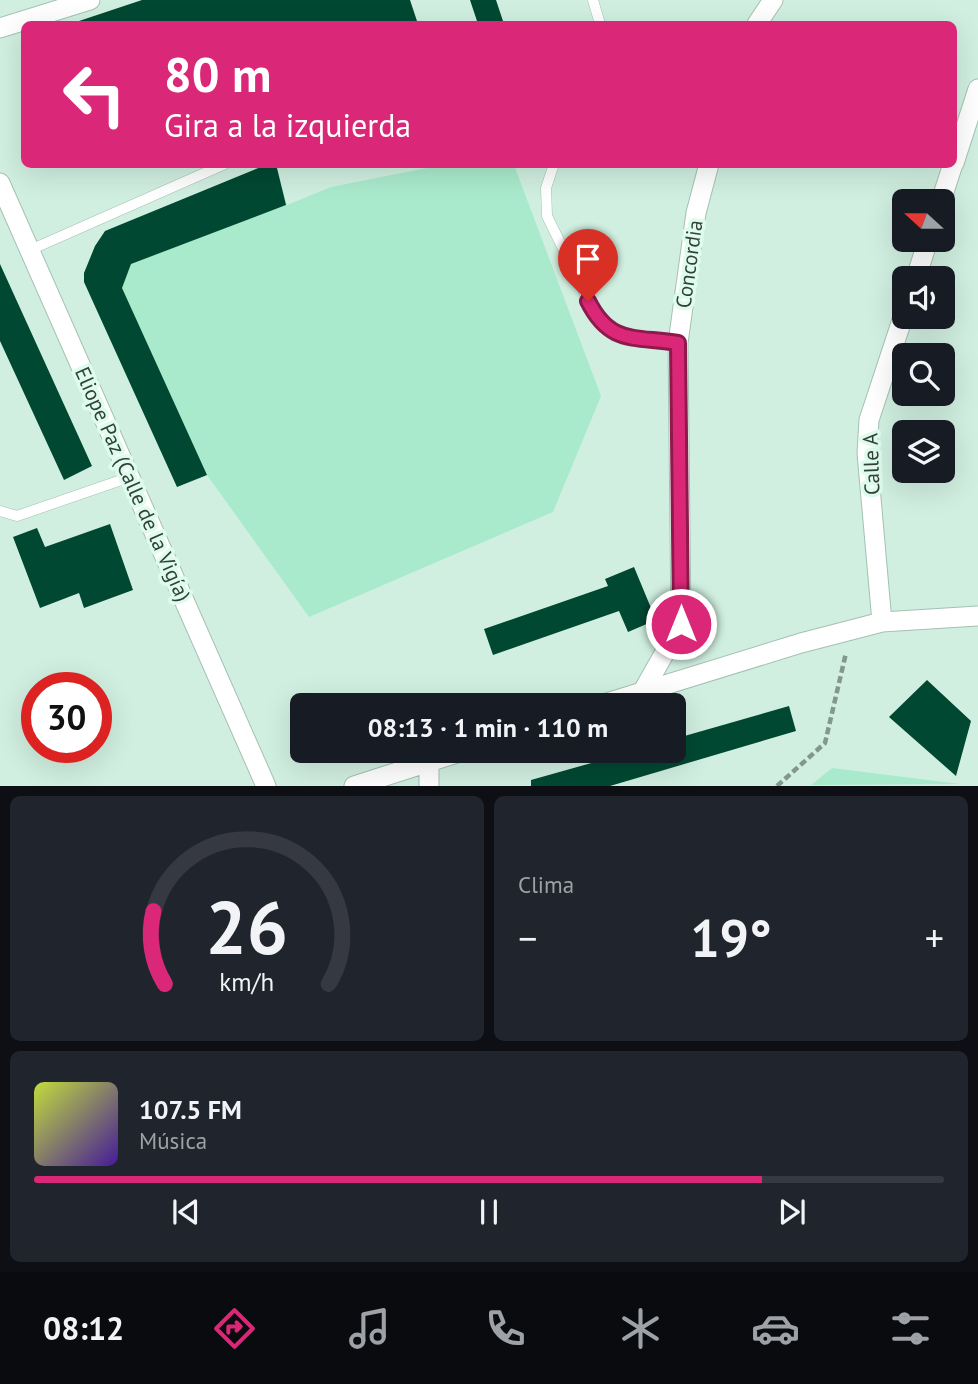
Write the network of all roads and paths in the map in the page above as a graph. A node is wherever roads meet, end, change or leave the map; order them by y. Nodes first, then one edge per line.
1 (90, 0) edge
2 (593, 0) edge
3 (773, 0) edge
4 (21, 21) edge
5 (22, 21) edge
6 (599, 21) edge
7 (759, 21) edge
8 (0, 28) edge
9 (978, 89) edge
10 (957, 152) edge
11 (216, 168) edge
12 (553, 168) edge
13 (708, 168) edge
14 (952, 168) edge
15 (0, 183) edge
16 (945, 189) edge
17 (30, 250) junction
18 (899, 329) edge
19 (678, 343) junction
20 (130, 477) junction
21 (0, 511) edge
22 (978, 616) edge
23 (883, 622) junction
24 (851, 630) junction
25 (643, 691) junction
26 (637, 693) edge
27 (426, 763) edge
28 (429, 763) edge
29 (266, 786) edge
30 (354, 786) edge
31 (429, 786) edge
32 (777, 786) edge

1 - 5 street
2 - 6 lane
3 - 7 street
4 - 8 street
9 - 10 street
11 - 17 lane
12 - 19 lane
13 - 19 street, Concordia
14 - 16 street
15 - 17 street, Eliope Paz (Calle de la Vigía)
17 - 20 street, Eliope Paz (Calle de la Vigía)
18 - 23 street, Calle A
19 - 25 street, Concordia
20 - 21 lane
20 - 29 street, Eliope Paz (Calle de la Vigía)
22 - 23 street
23 - 24 street
24 - 25 street
24 - 32 path
25 - 26 street
27 - 30 street
28 - 31 street

